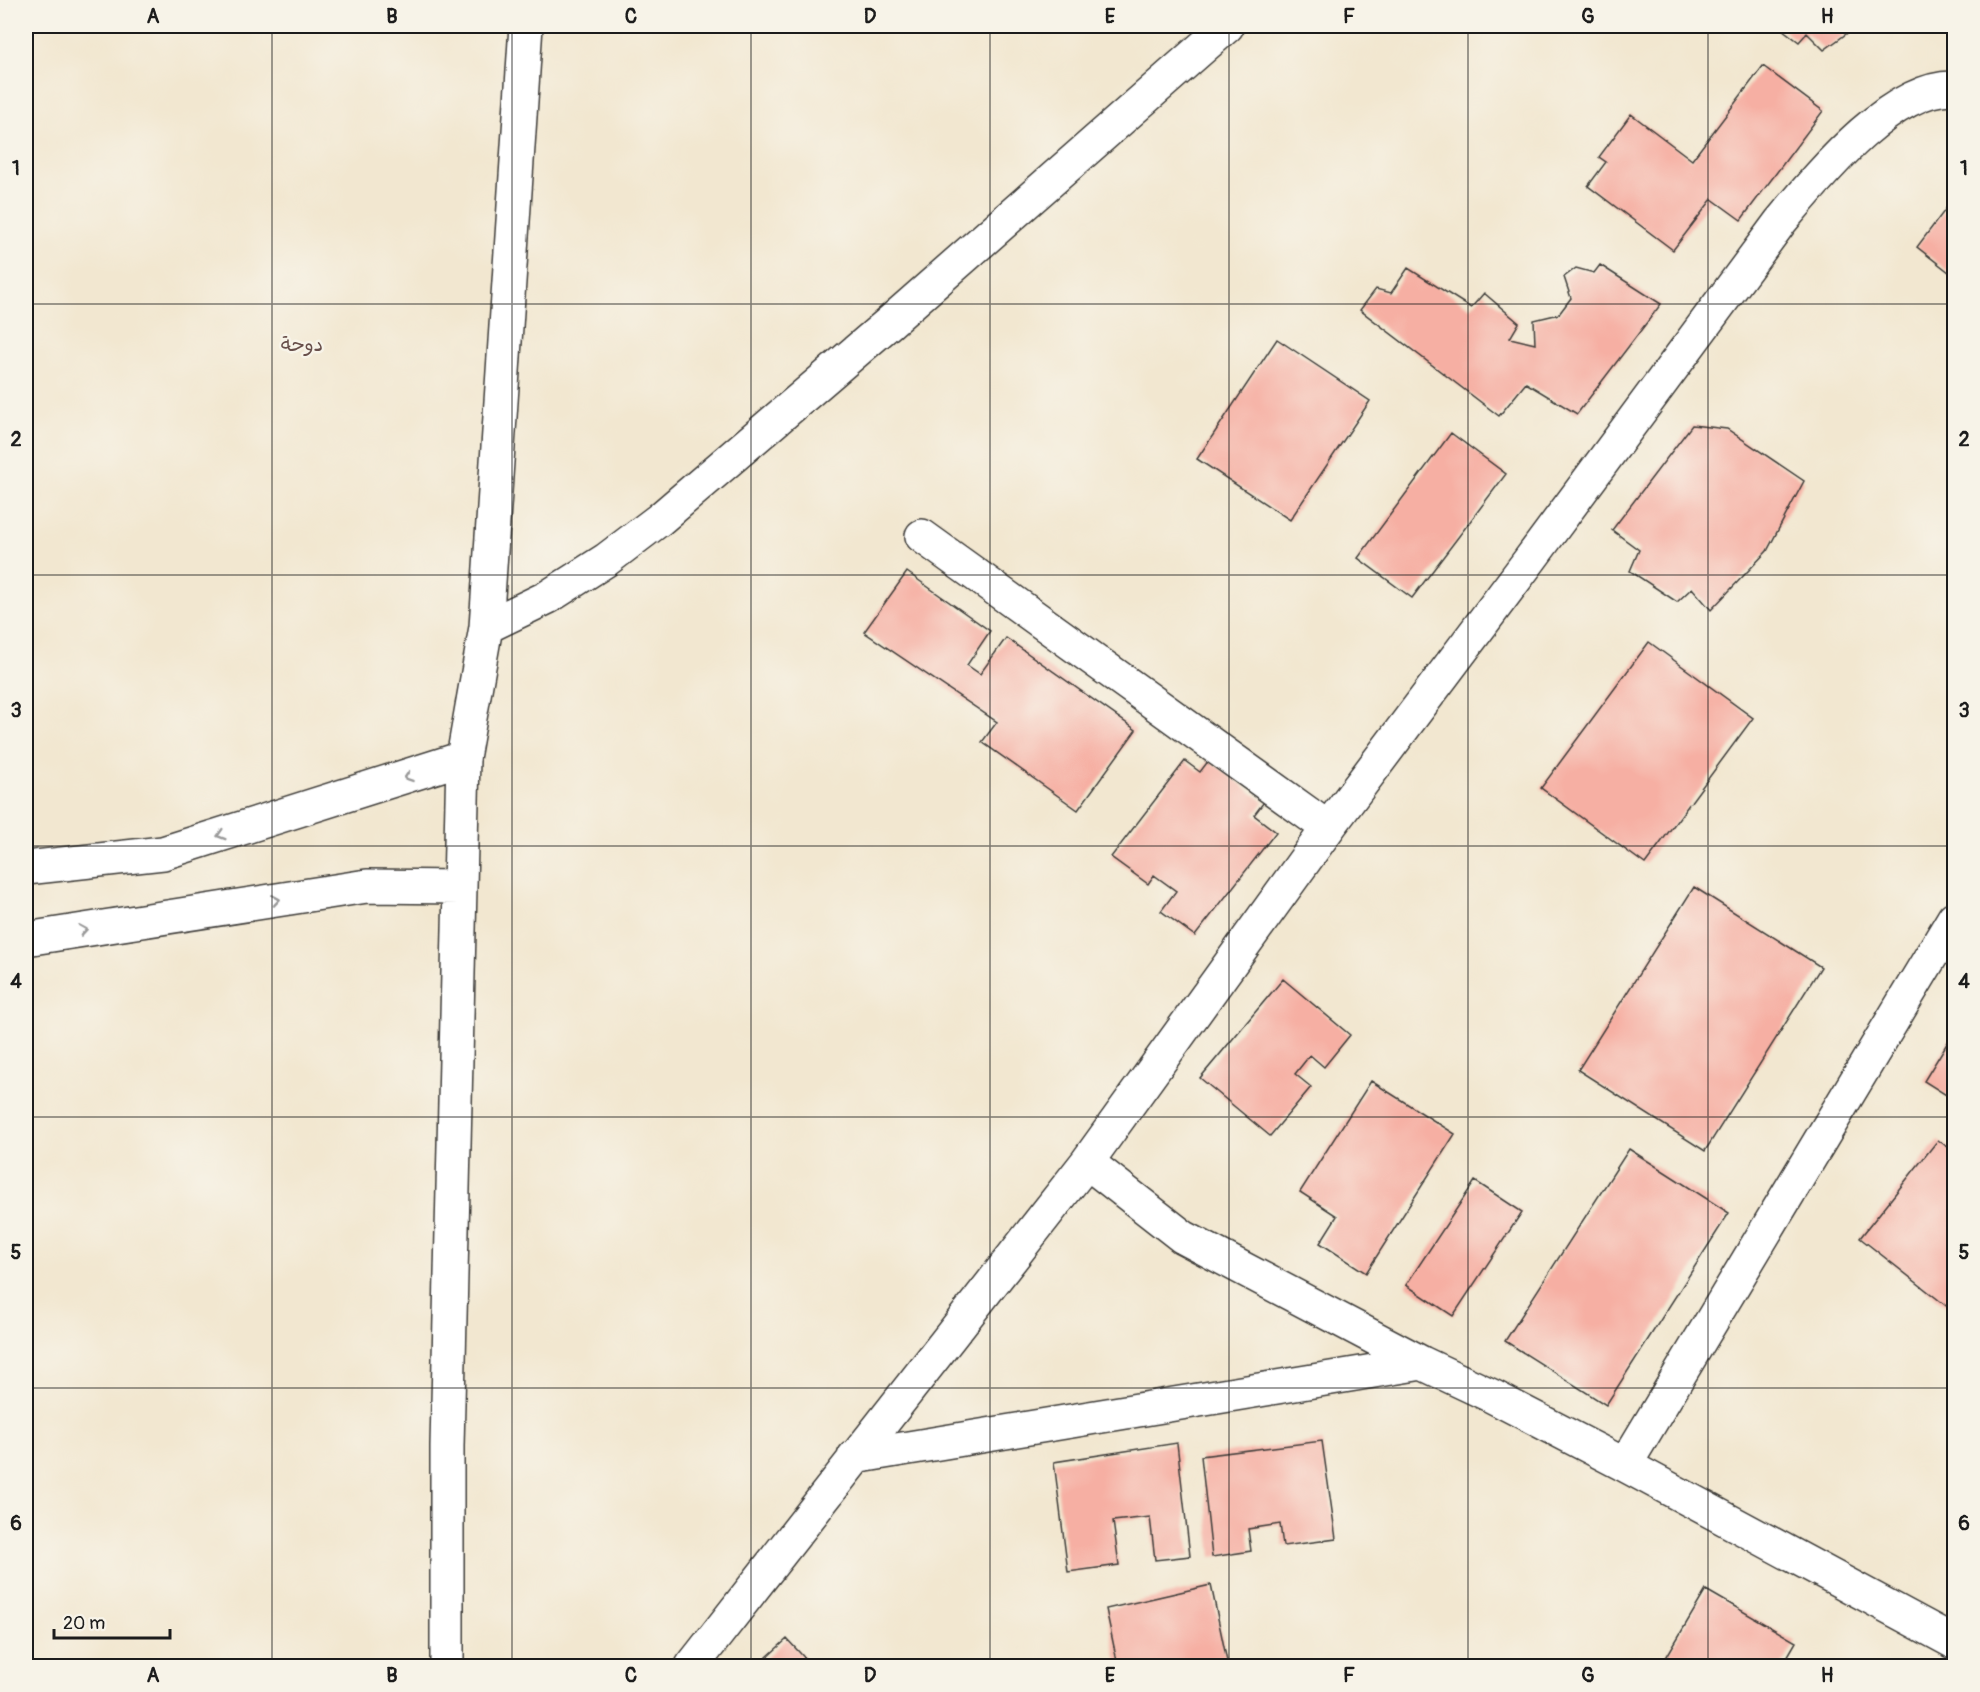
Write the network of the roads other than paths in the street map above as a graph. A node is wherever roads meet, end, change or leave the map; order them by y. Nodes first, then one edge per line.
1 (526, 26) edge
2 (1227, 26) edge
3 (1954, 88) edge
4 (922, 536) dead end
5 (486, 627) junction
6 (463, 758) junction
7 (1328, 828) junction
8 (26, 868) edge
9 (459, 886) junction
10 (1954, 918) edge
11 (26, 939) edge
12 (1087, 1161) junction
13 (1422, 1363) junction
14 (854, 1457) junction
15 (1625, 1465) junction
16 (1954, 1642) edge
17 (447, 1666) edge
18 (692, 1666) edge

1 - 5 street
2 - 5 street
3 - 7 street
4 - 7 street
5 - 6 street
6 -> 8 street
6 - 9 street
7 - 12 street
11 -> 9 street
9 - 17 street
10 - 15 street
12 - 13 street
12 - 14 street
13 - 14 street
13 - 15 street
14 - 18 street
15 - 16 street

